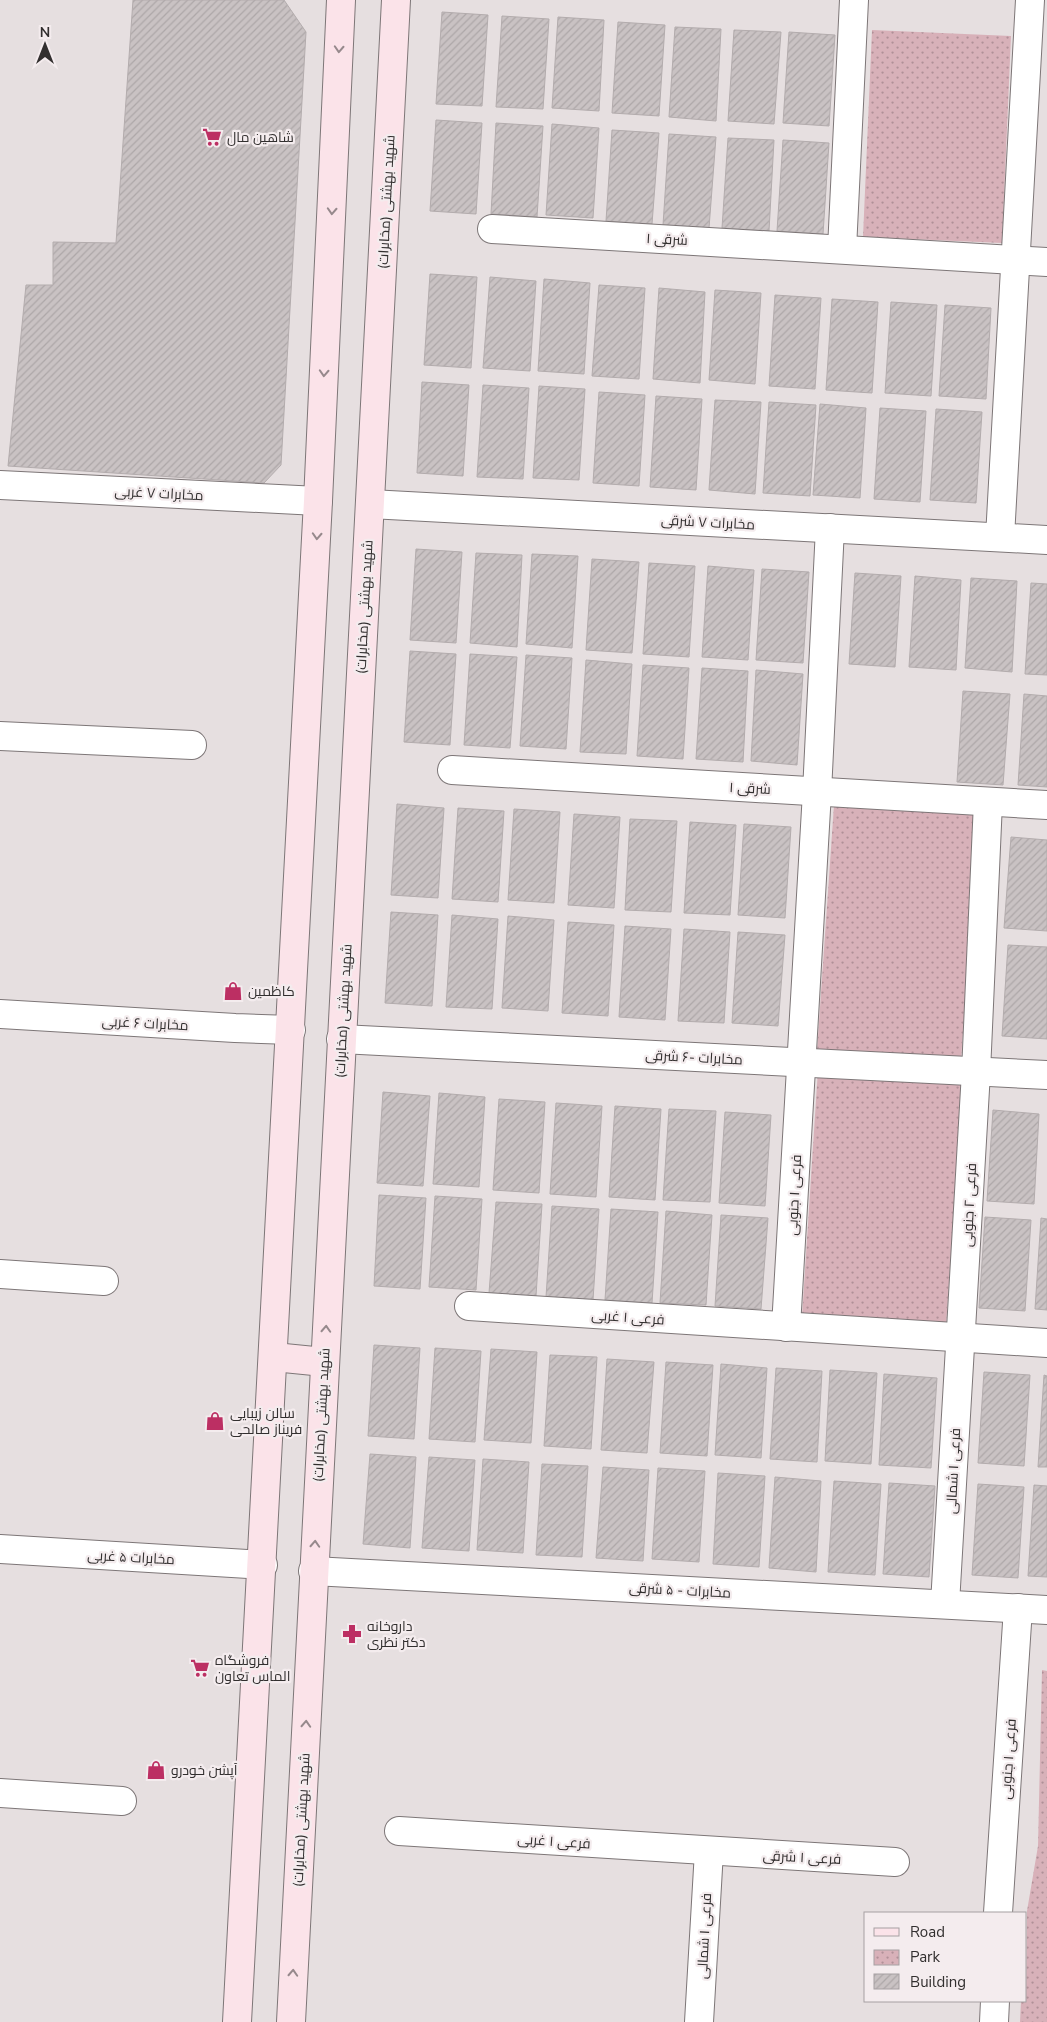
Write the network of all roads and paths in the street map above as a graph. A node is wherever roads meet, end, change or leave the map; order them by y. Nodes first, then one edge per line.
1 (342, 0) edge
2 (396, 0) edge
3 (854, 0) edge
4 (1030, 0) edge
5 (492, 229) dead end
6 (842, 249) junction
7 (1016, 261) junction
8 (1047, 262) edge
9 (0, 484) edge
10 (318, 501) junction
11 (370, 504) junction
12 (830, 528) junction
13 (1000, 537) junction
14 (1047, 540) edge
15 (0, 736) edge
16 (192, 745) dead end
17 (452, 770) dead end
18 (817, 792) junction
19 (988, 802) junction
20 (1047, 805) edge
21 (0, 1014) edge
22 (291, 1030) junction
23 (341, 1039) junction
24 (801, 1063) junction
25 (976, 1072) junction
26 (1047, 1075) edge
27 (0, 1274) edge
28 (104, 1282) dead end
29 (469, 1306) dead end
30 (786, 1327) junction
31 (961, 1338) junction
32 (1047, 1343) edge
33 (274, 1357) junction
34 (324, 1362) junction
35 (0, 1549) edge
36 (263, 1565) junction
37 (314, 1571) junction
38 (945, 1604) junction
39 (1018, 1608) junction
40 (1047, 1610) edge
41 (0, 1793) edge
42 (122, 1801) dead end
43 (399, 1831) dead end
44 (709, 1851) junction
45 (894, 1862) dead end
46 (998, 1911) edge
47 (995, 2002) edge
48 (237, 2022) edge
49 (291, 2022) edge
50 (699, 2022) edge
51 (994, 2022) edge

1 -> 10 main road
2 - 11 main road, شهید بهشتی (مخابرات)
3 - 6 street
4 - 7 street
5 - 6 street, شرقی ۱
6 - 7 street, شرقی ۱
7 - 8 street, شرقی ۱
7 - 13 street
9 - 10 street, مخابرات ۷ غربی
10 -> 22 main road
11 - 12 street, مخابرات ۷ شرقی
11 - 23 main road, شهید بهشتی (مخابرات)
12 - 13 street, مخابرات ۷ شرقی
12 - 18 street, فرعی ۱ جنوبی
13 - 14 street, مخابرات ۷ شرقی
15 - 16 street
17 - 18 street, شرقی ۱
18 - 19 street, شرقی ۱
18 - 24 street, فرعی ۱ جنوبی
19 - 20 street, شرقی ۱
19 - 25 street, فرعی ۲ جنوبی
21 - 22 street, مخابرات ۶ غربی
22 - 33 main road
23 - 24 street, مخابرات -۶ شرقی
34 -> 23 main road, شهید بهشتی (مخابرات)
24 - 25 street, مخابرات -۶ شرقی
24 - 30 street, فرعی ۱ جنوبی
25 - 26 street, مخابرات -۶ شرقی
25 - 31 street, فرعی ۲ جنوبی
27 - 28 street
29 - 30 street, فرعی ۱ غربی
30 - 31 street, فرعی ۱ غربی
31 - 32 street
31 - 38 street, فرعی ۱ شمالی
33 - 34 main road
33 - 36 main road
37 -> 34 main road, شهید بهشتی (مخابرات)
35 - 36 street, مخابرات ۵ غربی
36 - 48 main road
37 - 38 street, مخابرات - ۵ شرقی
49 -> 37 main road, شهید بهشتی (مخابرات)
38 - 39 street, مخابرات - ۵ شرقی
39 - 40 street, مخابرات - ۵ شرقی
39 - 46 street, فرعی ۱ جنوبی
41 - 42 street
43 - 44 street, فرعی ۱ غربی
44 - 45 street, فرعی ۱ شرقی
44 - 50 street, فرعی ۱ شمالی
47 - 51 street

